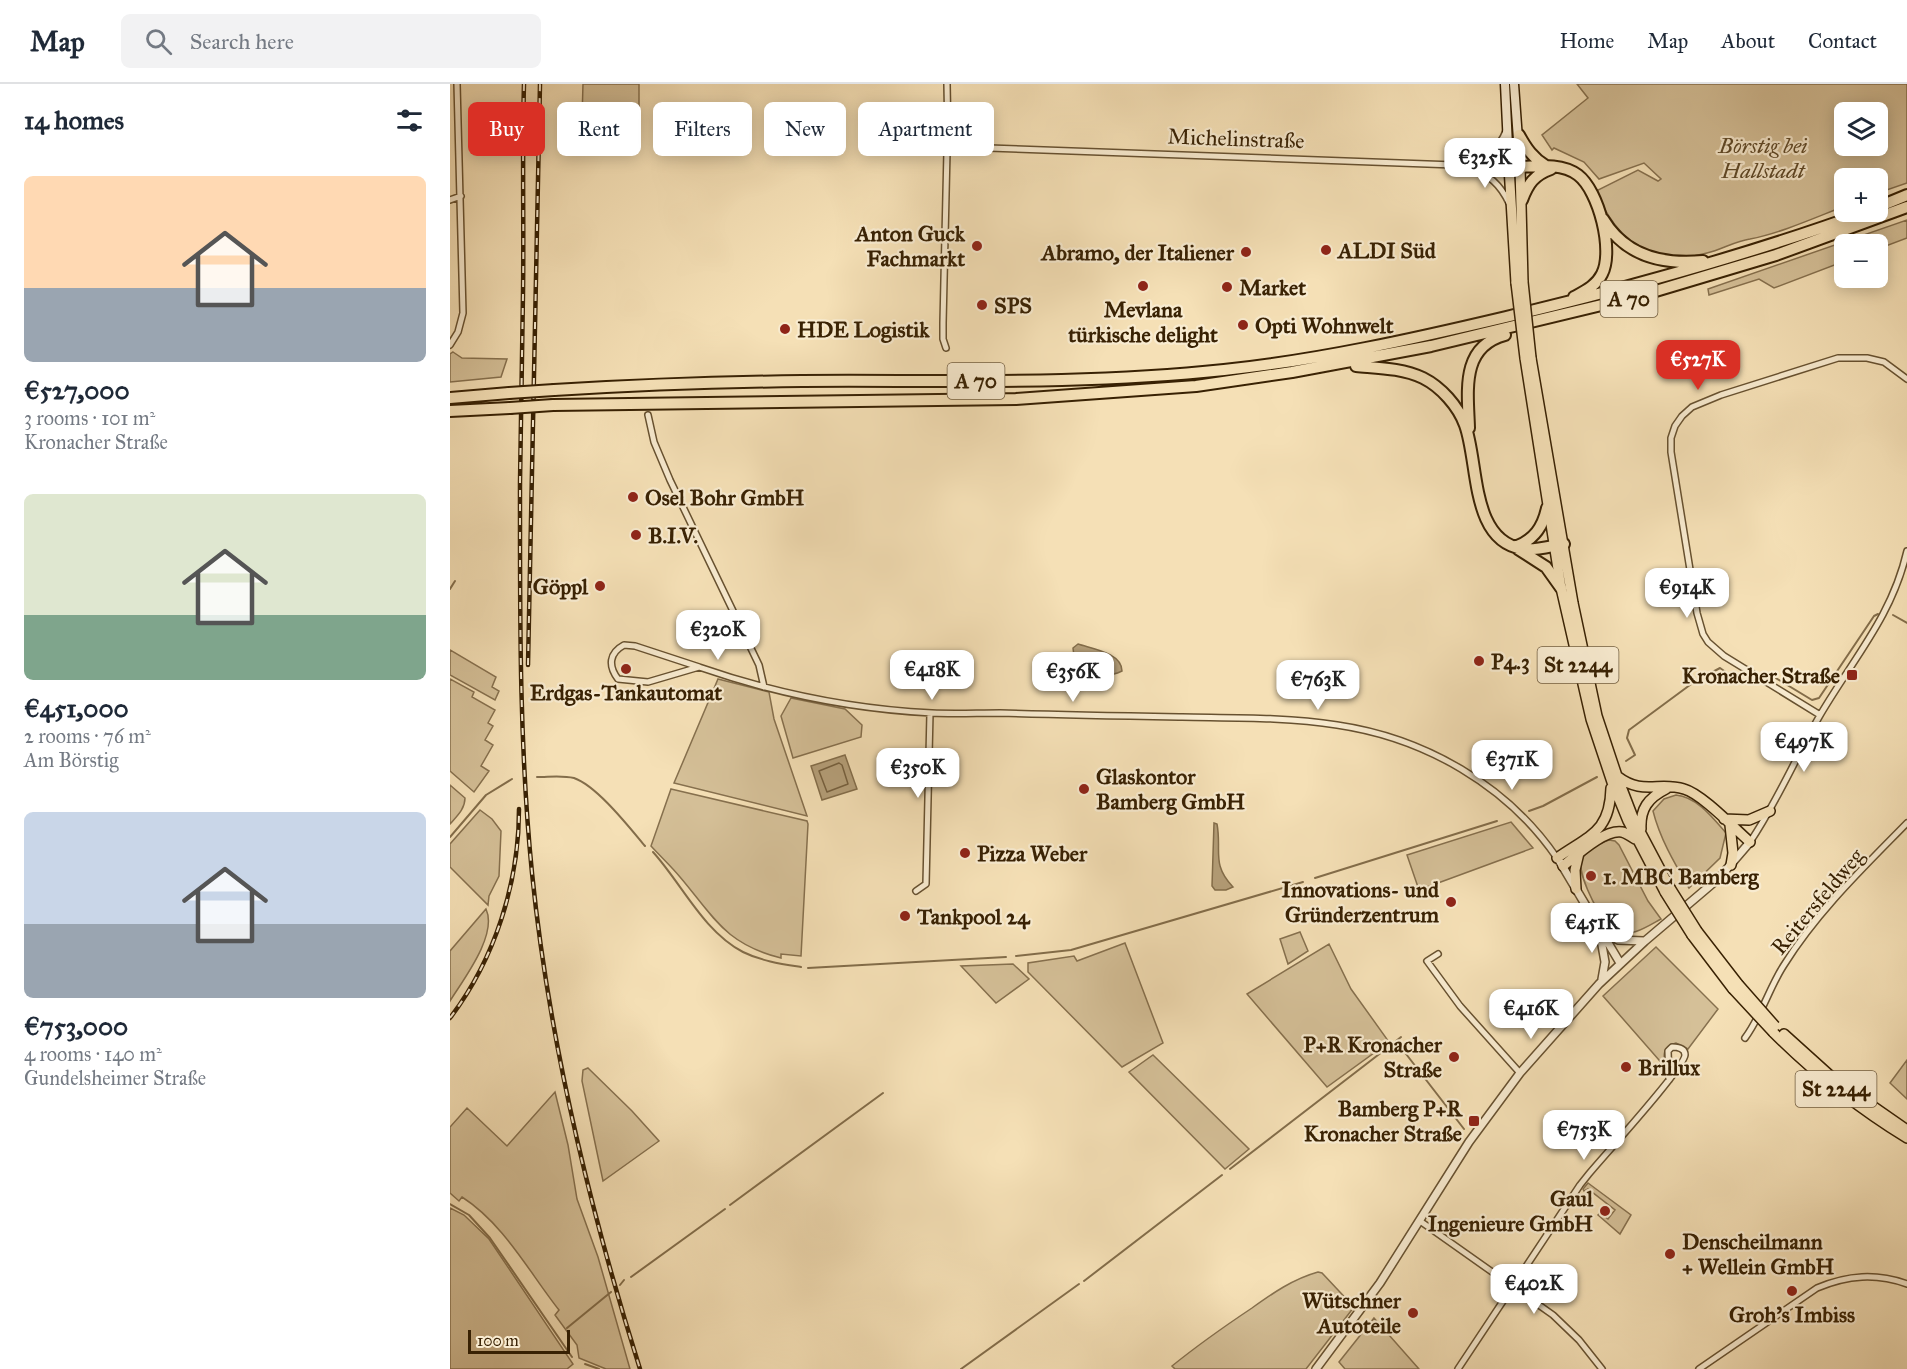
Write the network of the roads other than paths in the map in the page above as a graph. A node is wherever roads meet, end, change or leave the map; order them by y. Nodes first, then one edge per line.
1 (457, 84) edge
2 (947, 84) edge
3 (1505, 84) edge
4 (1514, 84) edge
5 (458, 101) junction
6 (947, 102) edge
7 (450, 103) edge
8 (1507, 125) junction
9 (1519, 135) junction
10 (994, 149) edge
11 (947, 156) edge
12 (1466, 166) junction
13 (1515, 167) junction
14 (1552, 167) junction
15 (1907, 195) edge
16 (461, 196) junction
17 (450, 200) edge
18 (1522, 200) junction
19 (1888, 203) edge
20 (1510, 206) junction
21 (1907, 207) edge
22 (1598, 211) junction
23 (1837, 222) edge
24 (1732, 258) junction
25 (1520, 283) junction
26 (1546, 308) junction
27 (1534, 322) junction
28 (450, 345) edge
29 (946, 348) dead end
30 (1528, 358) junction
31 (1342, 364) junction
32 (1907, 379) edge
33 (450, 398) edge
34 (450, 411) edge
35 (648, 415) dead end
36 (1470, 443) junction
37 (1547, 508) junction
38 (1558, 545) junction
39 (1515, 547) junction
40 (1907, 554) edge
41 (1561, 588) junction
42 (699, 667) junction
43 (764, 687) junction
44 (930, 713) junction
45 (1820, 715) junction
46 (1614, 779) junction
47 (1668, 788) junction
48 (1770, 811) junction
49 (1726, 822) junction
50 (1907, 823) edge
51 (1639, 837) junction
52 (1750, 842) junction
53 (1580, 853) junction
54 (1560, 862) junction
55 (1731, 865) junction
56 (1576, 889) junction
57 (916, 891) dead end
58 (1599, 928) junction
59 (1645, 941) junction
60 (1438, 954) dead end
61 (1620, 963) junction
62 (1601, 981) junction
63 (1774, 1029) junction
64 (1745, 1038) dead end
65 (1520, 1073) junction
66 (1669, 1080) junction
67 (1907, 1130) edge
68 (1907, 1138) edge
69 (1420, 1221) junction
70 (1907, 1284) edge
71 (1512, 1286) junction
72 (1316, 1369) edge
73 (1458, 1369) edge
74 (1602, 1369) edge
75 (1700, 1369) edge

1 - 5 street
2 - 6 street
3 - 8 main road, St 2244
4 - 9 main road, St 2244
5 - 7 street
5 - 16 street
8 - 12 street
8 - 13 main road, St 2244
9 - 13 main road, St 2244
9 - 14 highway
10 - 12 street, Michelinstraße
11 - 29 street
12 - 13 street, Michelinstraße
12 - 20 street
13 - 14 highway
13 - 18 main road, St 2244
13 - 20 main road, St 2244
14 - 18 highway
14 - 22 highway
15 - 19 highway
16 - 17 street
16 - 28 street
18 - 25 main road, St 2244
20 - 25 main road, St 2244
21 - 27 highway, A 70
22 - 24 highway
22 - 26 highway
23 - 24 highway, A 70
24 - 26 highway, A 70
25 - 30 main road, St 2244, bridge
26 - 33 highway, A 70, bridge
27 - 31 highway, A 70
27 - 36 highway
30 - 37 main road, St 2244
30 - 38 main road, St 2244
31 - 34 highway, A 70, bridge
31 - 36 highway
32 - 45 street
35 - 43 street
36 - 39 highway
37 - 38 main road, St 2244
37 - 39 highway
38 - 39 highway
38 - 41 main road, St 2244
38 - 46 main road, St 2244
39 - 41 highway
40 - 45 street
41 - 46 main road, St 2244
42 - 42 street
42 - 43 street
43 - 44 street
44 - 54 street
44 - 57 street
45 - 48 street
46 - 47 main road
46 - 51 main road, St 2244
46 - 54 main road
47 - 49 main road
47 - 51 main road
48 - 49 main road
48 - 52 street
49 - 52 main road
49 - 55 main road
50 - 64 street, Reitersfeldweg
51 - 53 main road
51 - 63 main road, St 2244, bridge
52 - 55 street
53 - 54 main road
53 - 56 main road
54 - 56 street
55 - 59 street
56 - 58 street
58 - 59 street
58 - 61 street
58 - 62 street
59 - 61 street
60 - 65 street
61 - 62 street
62 - 65 street
63 - 67 main road, St 2244
63 - 68 main road, St 2244
65 - 69 street
66 - 66 street
66 - 71 street
69 - 71 street
69 - 72 street
70 - 75 street
71 - 73 street
71 - 74 street

